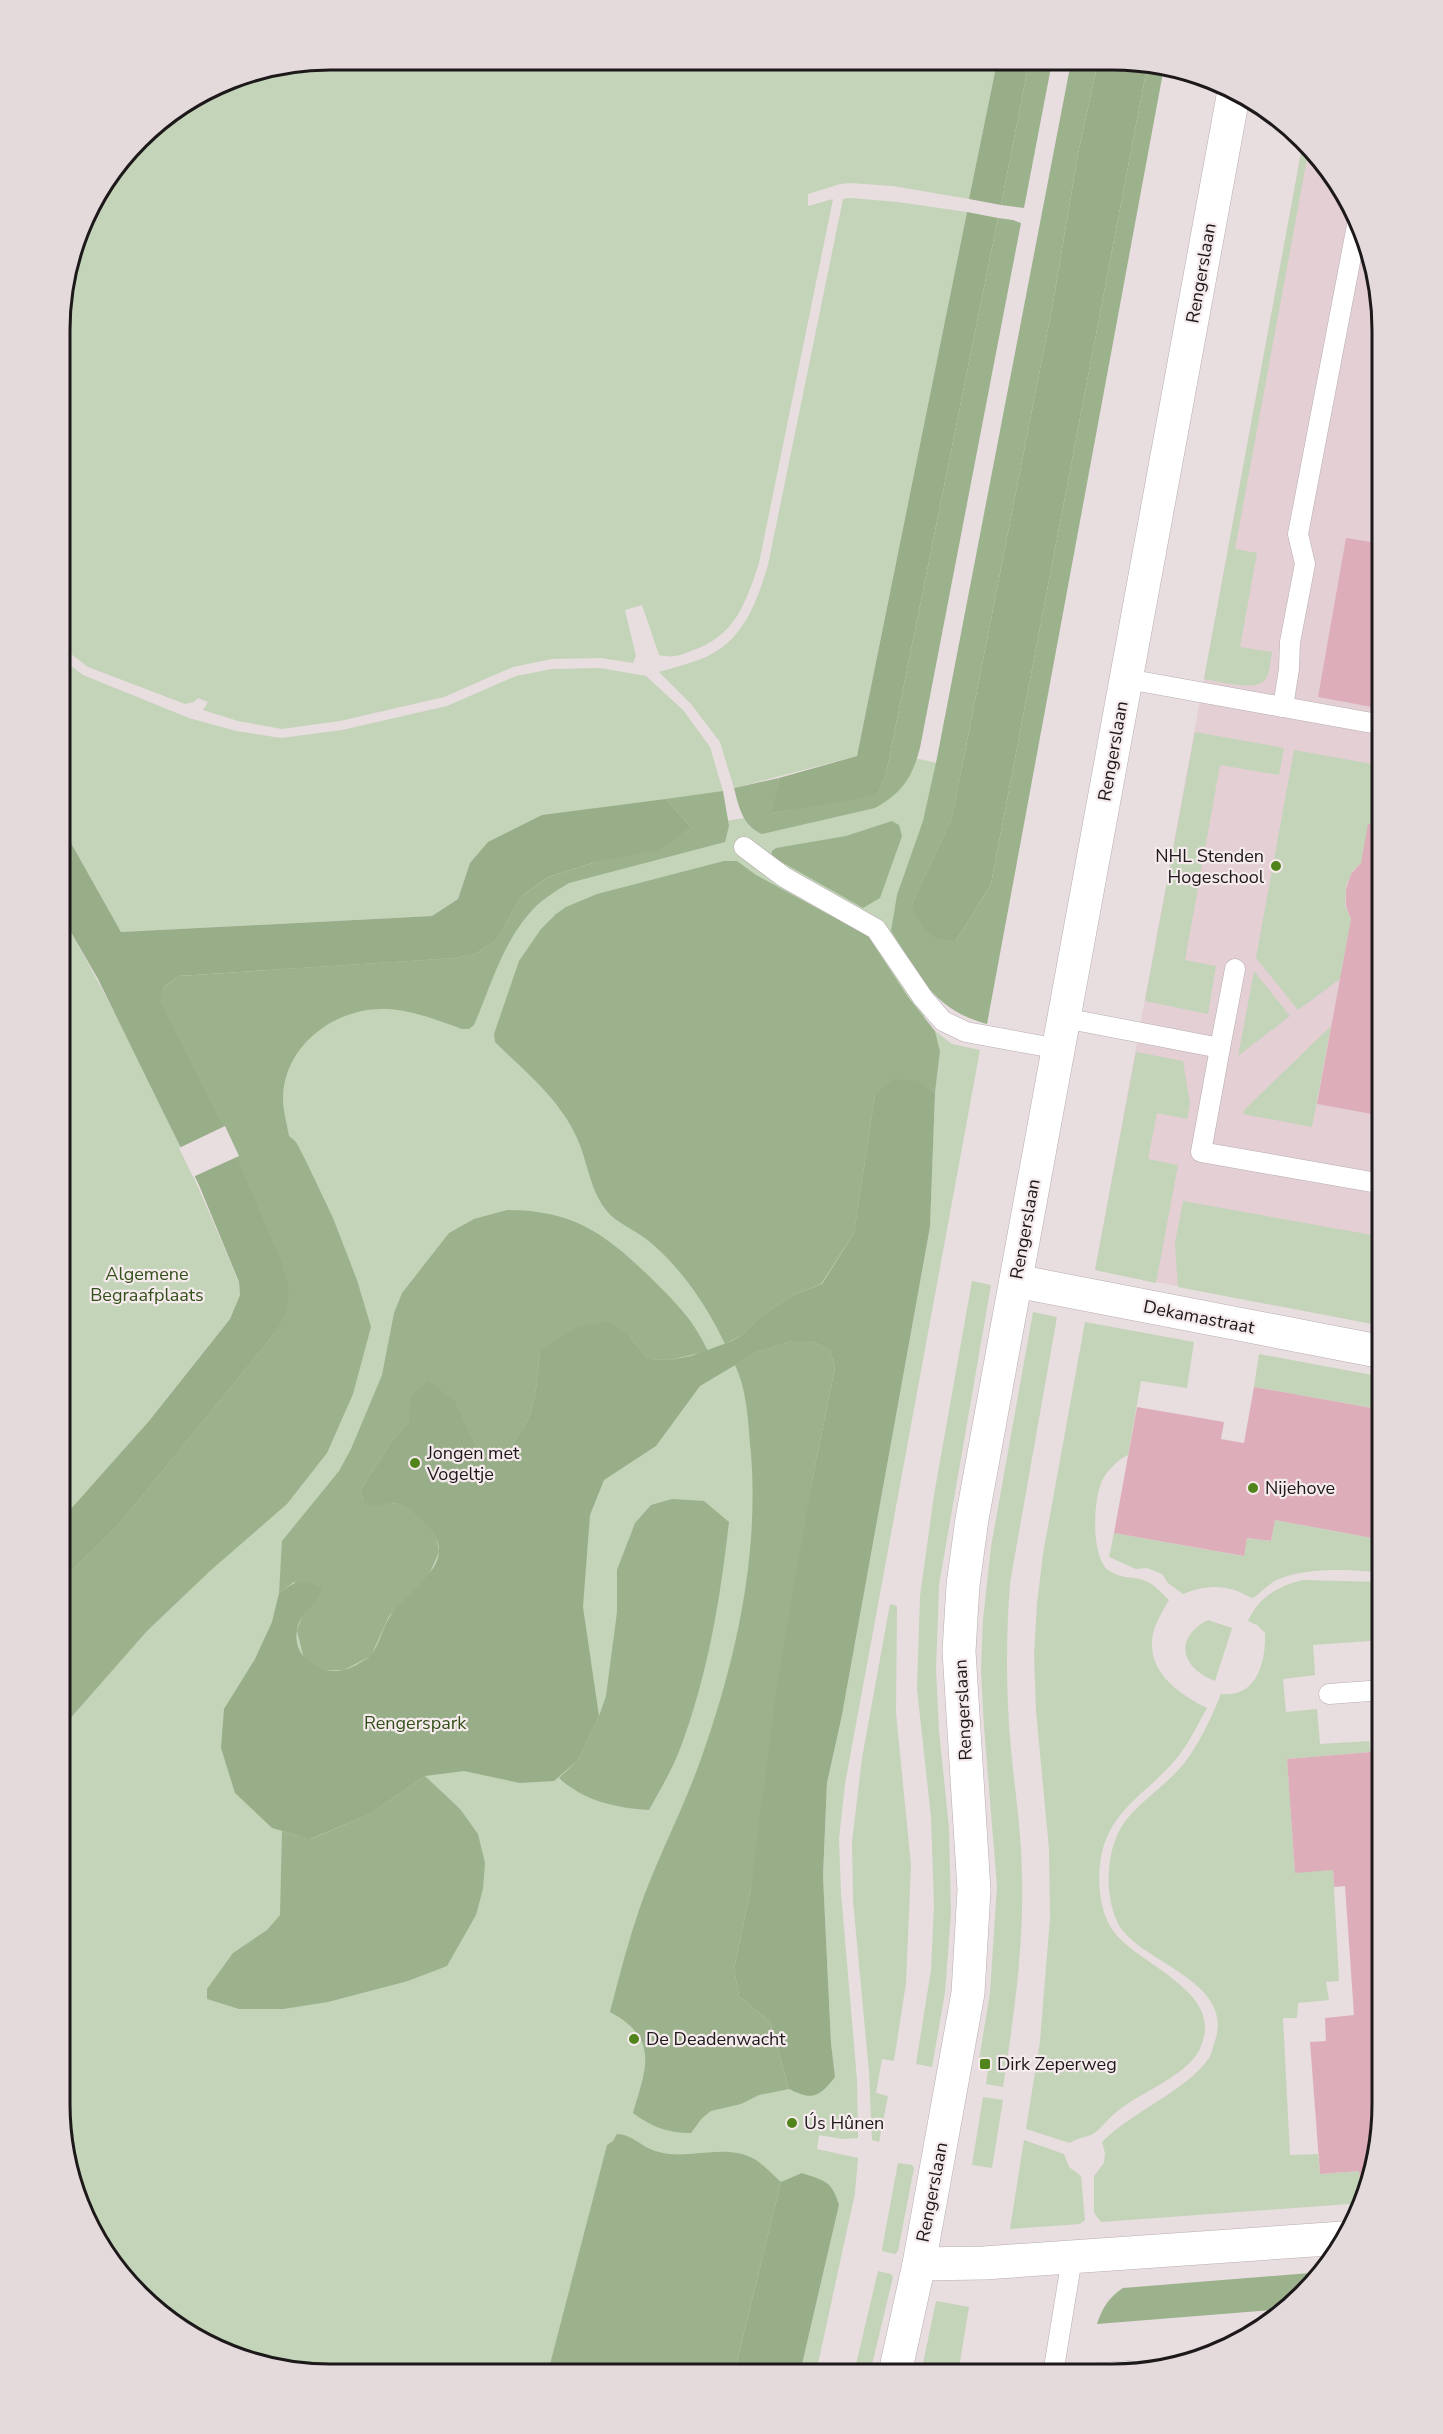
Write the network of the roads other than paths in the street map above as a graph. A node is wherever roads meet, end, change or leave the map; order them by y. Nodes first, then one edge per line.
1 (1232, 100) edge
2 (1355, 236) edge
3 (1126, 679) junction
4 (1283, 707) junction
5 (1372, 723) edge
6 (744, 847) dead end
7 (1235, 969) dead end
8 (1062, 1034) junction
9 (1220, 1048) junction
10 (1372, 1182) edge
11 (1016, 1281) junction
12 (1372, 1350) edge
13 (1372, 1691) edge
14 (1329, 1694) dead end
15 (1335, 2239) edge
16 (1072, 2258) junction
17 (919, 2264) junction
18 (897, 2364) edge
19 (1055, 2364) edge

1 - 3 street, Rengerslaan
2 - 4 lane
3 - 4 lane
3 - 8 street, Rengerslaan
4 - 5 lane
6 - 8 lane
7 - 9 lane
8 - 9 lane
8 - 11 street, Rengerslaan
9 - 10 lane
11 - 12 street, Dekamastraat
11 - 17 street, Rengerslaan
13 - 14 lane
15 - 16 street
16 - 17 street
16 - 19 lane
17 - 18 street, Rengerslaan

